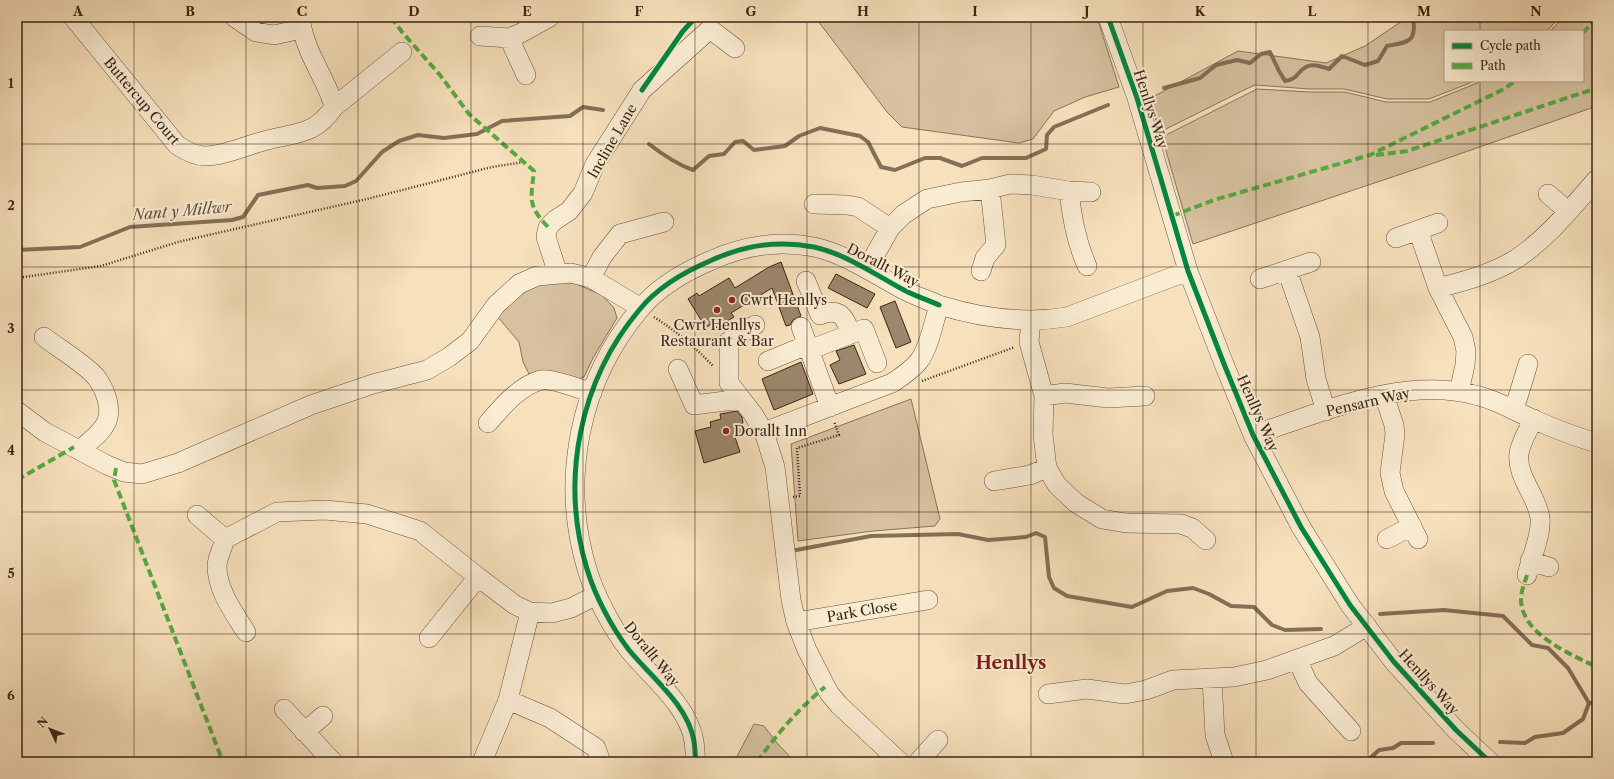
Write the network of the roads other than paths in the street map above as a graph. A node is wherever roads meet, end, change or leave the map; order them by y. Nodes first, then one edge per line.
1 (74, 17) edge
2 (234, 17) edge
3 (550, 17) edge
4 (1108, 17) edge
5 (301, 23) edge
6 (480, 36) dead end
7 (509, 38) junction
8 (735, 48) dead end
9 (402, 52) dead end
10 (526, 75) dead end
11 (334, 107) junction
12 (1597, 179) edge
13 (990, 190) junction
14 (1069, 191) junction
15 (1091, 192) dead end
16 (1548, 194) dead end
17 (814, 204) dead end
18 (1568, 211) junction
19 (664, 222) dead end
20 (1438, 223) dead end
21 (890, 228) junction
22 (1418, 230) junction
23 (1396, 238) dead end
24 (1311, 262) dead end
25 (1087, 266) dead end
26 (867, 269) junction
27 (1287, 270) junction
28 (981, 271) dead end
29 (1188, 271) junction
30 (558, 274) junction
31 (591, 278) junction
32 (1260, 279) dead end
33 (806, 281) dead end
34 (1438, 288) junction
35 (939, 305) junction
36 (640, 308) junction
37 (1031, 320) junction
38 (755, 325) dead end
39 (800, 327) dead end
40 (851, 334) junction
41 (44, 337) dead end
42 (808, 348) junction
43 (768, 361) dead end
44 (877, 363) dead end
45 (1528, 364) dead end
46 (678, 369) dead end
47 (1459, 392) junction
48 (592, 393) junction
49 (1384, 395) junction
50 (1044, 396) junction
51 (1145, 396) dead end
52 (741, 399) junction
53 (830, 407) junction
54 (1512, 409) junction
55 (17, 411) edge
56 (1326, 411) junction
57 (1534, 419) junction
58 (488, 423) dead end
59 (764, 432) junction
60 (1253, 435) junction
61 (1597, 443) edge
62 (80, 450) junction
63 (1047, 468) junction
64 (994, 481) dead end
65 (197, 515) dead end
66 (225, 539) junction
67 (1387, 539) dead end
68 (1206, 540) dead end
69 (1549, 567) dead end
70 (478, 577) junction
71 (597, 595) junction
72 (928, 600) dead end
73 (530, 612) junction
74 (796, 622) junction
75 (1366, 626) junction
76 (246, 632) dead end
77 (429, 638) dead end
78 (1297, 659) junction
79 (1212, 679) junction
80 (1048, 694) dead end
81 (508, 700) junction
82 (284, 709) dead end
83 (323, 716) dead end
84 (1351, 731) dead end
85 (304, 732) junction
86 (938, 740) dead end
87 (333, 762) edge
88 (482, 762) edge
89 (601, 762) edge
90 (696, 762) edge
91 (900, 762) edge
92 (918, 762) edge
93 (1224, 762) edge
94 (1490, 762) edge

1 - 11 street, Buttercup Court
2 - 5 street
3 - 7 street
4 - 29 street, Henllys Way
5 - 11 street
6 - 7 street
7 - 10 street
8 - 30 street, Incline Lane
9 - 11 street, Buttercup Court
12 - 18 street
13 - 14 street
13 - 21 street
13 - 28 street
14 - 15 street
14 - 25 street
16 - 18 street
17 - 21 street
18 - 34 street
19 - 31 street
20 - 22 street
21 - 26 street
22 - 23 street
22 - 34 street
24 - 27 street
26 - 35 street, Dorallt Way
26 - 36 street, Dorallt Way
27 - 32 street
27 - 56 street
29 - 37 street, Dorallt Way
29 - 60 street, Henllys Way
30 - 31 street
30 - 62 street
31 - 36 street
33 - 40 street
34 - 47 street
35 - 37 street, Dorallt Way
35 - 53 street
36 - 48 street, Dorallt Way
37 - 50 street
38 - 52 street
39 - 42 street
40 - 42 street
40 - 44 street
41 - 62 street
42 - 43 street
42 - 53 street
45 - 54 street
46 - 52 street
47 - 49 street, Pensarn Way
47 - 54 street, Pensarn Way
48 - 58 street
48 - 71 street, Dorallt Way
49 - 56 street, Pensarn Way
49 - 67 street
50 - 51 street
50 - 63 street
52 - 59 street
53 - 59 street
54 - 57 street, Pensarn Way
55 - 62 street
56 - 60 street, Pensarn Way
57 - 61 street, Pensarn Way
57 - 69 street
59 - 74 street
60 - 75 street, Henllys Way
63 - 64 street
63 - 68 street
65 - 66 street
66 - 70 street
66 - 76 street
70 - 73 street
70 - 77 street
71 - 73 street
71 - 90 street, Dorallt Way
72 - 74 street, Park Close
73 - 81 street
74 - 91 street
75 - 78 street
75 - 94 street, Henllys Way
78 - 79 street
78 - 84 street
79 - 80 street
79 - 93 street
81 - 88 street
81 - 89 street
82 - 85 street
83 - 85 street
85 - 87 street
86 - 92 street

